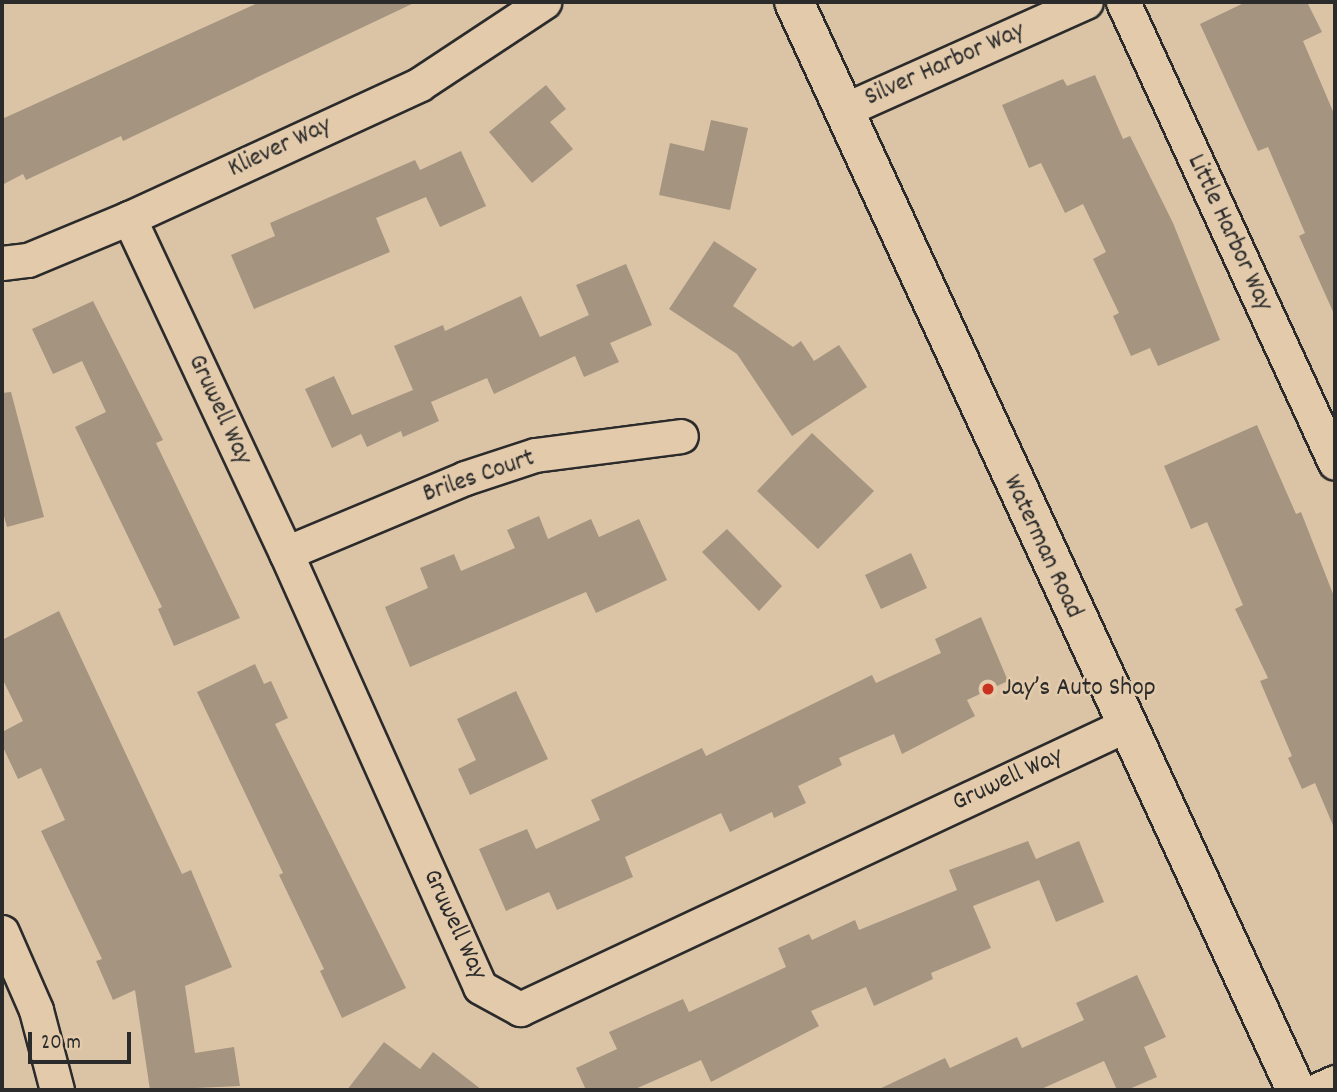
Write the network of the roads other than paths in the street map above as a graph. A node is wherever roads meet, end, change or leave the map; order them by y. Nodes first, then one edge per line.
1 (544, 2) edge
2 (794, 2) edge
3 (1086, 2) edge
4 (1123, 2) edge
5 (842, 111) junction
6 (129, 218) junction
7 (2, 263) edge
8 (681, 436) dead end
9 (1335, 463) edge
10 (286, 553) junction
11 (1124, 726) junction
12 (2, 932) edge
13 (1335, 1082) edge
14 (57, 1090) edge
15 (1296, 1090) edge
16 (1317, 1090) edge

1 - 6 street, Kliever Way
2 - 5 main road, Waterman Road
3 - 5 street, Silver Harbor Way
4 - 9 street, Little Harbor Way
5 - 11 main road, Waterman Road
6 - 7 street, Kliever Way
6 - 10 street, Gruwell Way
8 - 10 street, Briles Court
10 - 11 street, Gruwell Way
11 - 15 main road, Waterman Road
12 - 14 street
13 - 16 street

